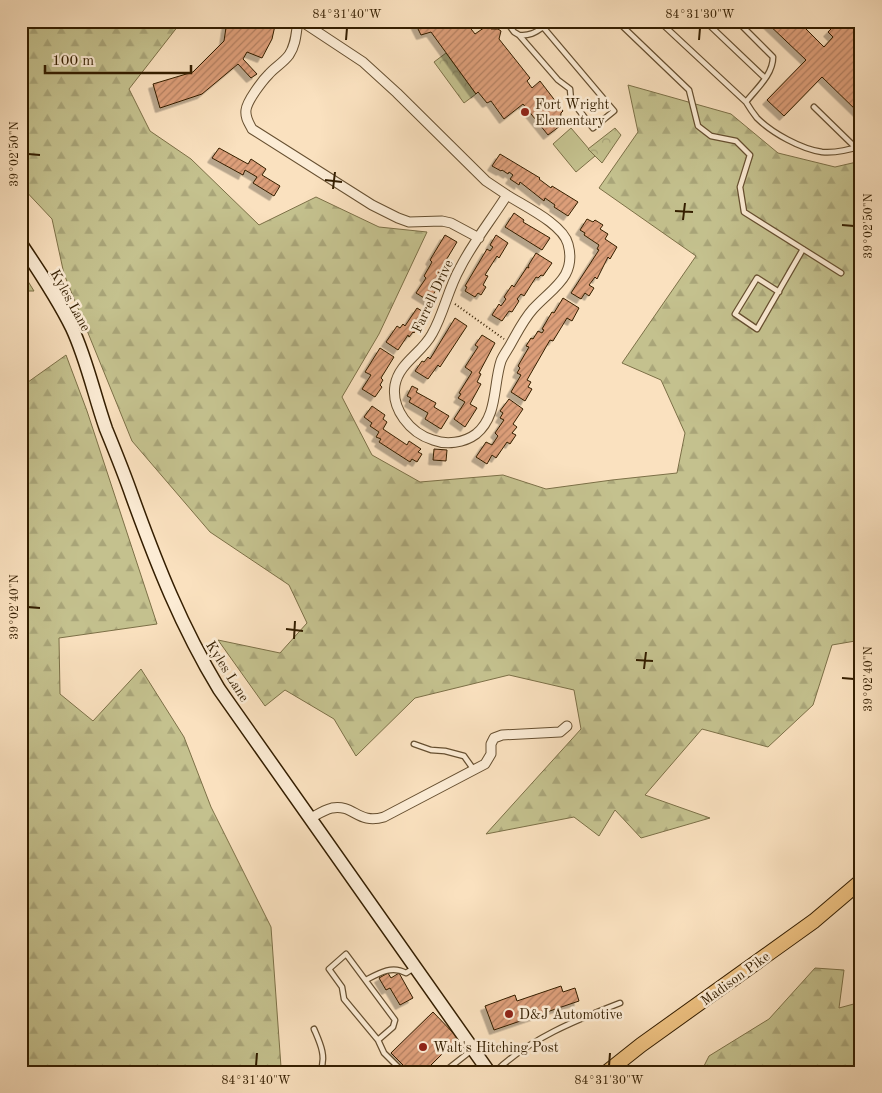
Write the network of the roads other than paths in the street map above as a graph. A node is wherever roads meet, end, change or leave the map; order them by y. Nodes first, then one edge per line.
1 (298, 21) edge
2 (506, 21) edge
3 (617, 21) edge
4 (660, 21) edge
5 (705, 21) edge
6 (737, 21) edge
7 (519, 35) junction
8 (765, 78) junction
9 (746, 102) junction
10 (814, 107) dead end
11 (861, 146) edge
12 (855, 147) junction
13 (508, 195) junction
14 (479, 238) junction
15 (21, 244) edge
16 (803, 249) junction
17 (841, 273) dead end
18 (779, 292) junction
19 (568, 726) dead end
20 (414, 744) dead end
21 (474, 770) junction
22 (311, 818) junction
23 (861, 881) edge
24 (415, 967) junction
25 (366, 980) junction
26 (620, 1004) dead end
27 (314, 1029) dead end
28 (378, 1040) junction
29 (473, 1049) junction
30 (320, 1072) edge
31 (403, 1072) edge
32 (444, 1072) edge
33 (488, 1072) edge
34 (494, 1072) edge
35 (607, 1072) edge

1 - 13 street, Farrell Drive
1 - 14 street
2 - 7 lane
3 - 16 lane
4 - 9 lane
5 - 8 lane
6 - 8 lane
7 - 7 lane
8 - 9 lane
9 - 12 lane
10 - 12 lane
11 - 12 lane
13 - 14 street, Farrell Drive
13 - 14 street, Farrell Drive
15 - 22 main road, Kyles Lane
16 - 17 lane
16 - 18 lane
18 - 18 lane
19 - 21 street
20 - 21 lane
21 - 22 street
22 - 24 main road, Kyles Lane
23 - 35 main road, Madison Pike
24 - 25 lane
24 - 29 main road, Kyles Lane
25 - 28 lane
25 - 28 lane
26 - 34 lane
27 - 30 lane
28 - 31 lane
29 - 32 lane
29 - 33 main road, Kyles Lane

